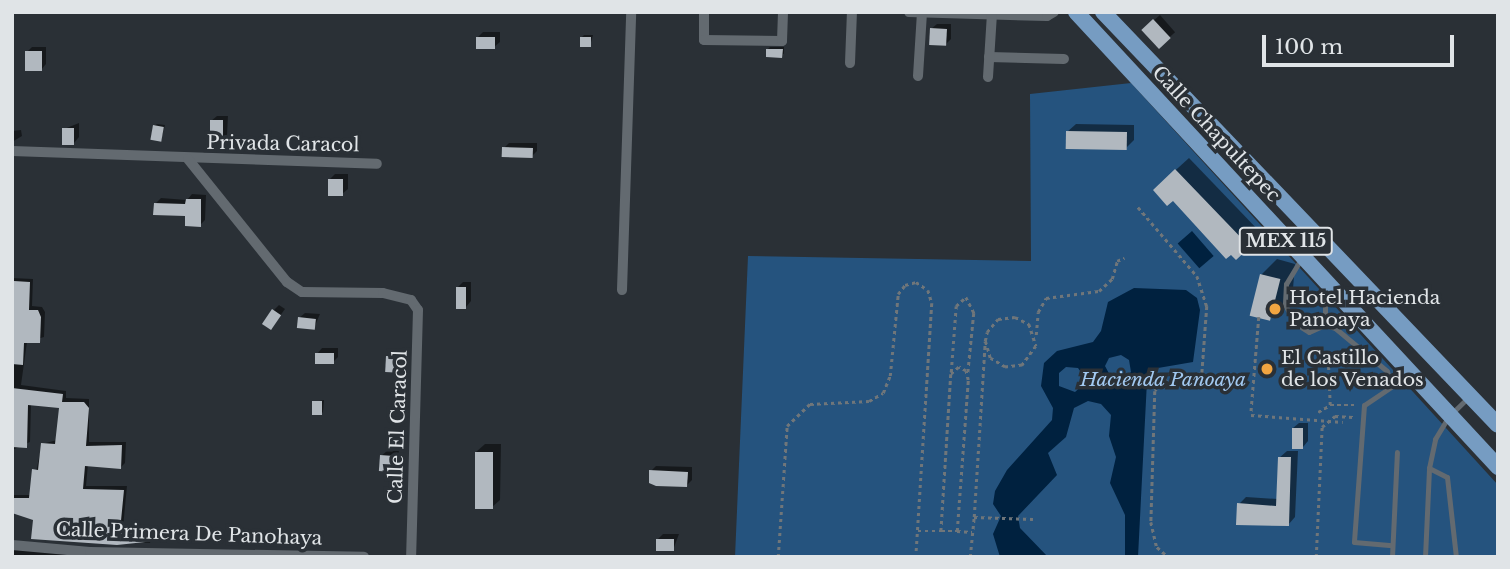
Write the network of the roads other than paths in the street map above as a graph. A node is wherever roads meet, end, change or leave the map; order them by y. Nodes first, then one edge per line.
1 (631, 12) edge
2 (704, 12) edge
3 (783, 12) edge
4 (852, 12) edge
5 (909, 12) edge
6 (1076, 12) edge
7 (1103, 12) edge
8 (922, 13) edge
9 (1048, 13) edge
10 (992, 14) junction
11 (989, 57) junction
12 (1064, 59) dead end
13 (850, 63) dead end
14 (918, 76) dead end
15 (988, 77) dead end
16 (12, 151) edge
17 (188, 159) junction
18 (377, 164) dead end
19 (1302, 258) junction
20 (622, 290) dead end
21 (1335, 294) junction
22 (1325, 325) junction
23 (1470, 396) junction
24 (1448, 417) junction
25 (1498, 425) edge
26 (1397, 452) dead end
27 (1498, 467) edge
28 (1429, 468) junction
29 (12, 545) edge
30 (1392, 545) junction
31 (364, 557) edge
32 (411, 557) edge
33 (1392, 557) edge
34 (1425, 557) edge
35 (1456, 557) edge

1 - 20 street
2 - 3 street
4 - 13 street
5 - 8 street
6 - 19 main road, Calle Chapultepec / MEX 115
7 - 23 main road, Calle Chapultepec / MEX 115
8 - 10 street
8 - 14 street
9 - 10 street
10 - 11 street
11 - 12 street
11 - 15 street
16 - 17 street, Privada Caracol
17 - 18 street, Privada Caracol
17 - 32 street, Calle El Caracol
19 - 21 main road, Calle Chapultepec / MEX 115
19 - 22 lane
21 - 22 lane
21 - 24 main road, Calle Chapultepec / MEX 115
22 - 30 lane
23 - 24 lane
23 - 25 main road, Calle Chapultepec / MEX 115
24 - 27 main road, Calle Chapultepec / MEX 115
24 - 28 lane
26 - 30 lane
28 - 34 lane
28 - 35 lane
29 - 31 street, Calle Primera De Panohaya
30 - 33 lane

